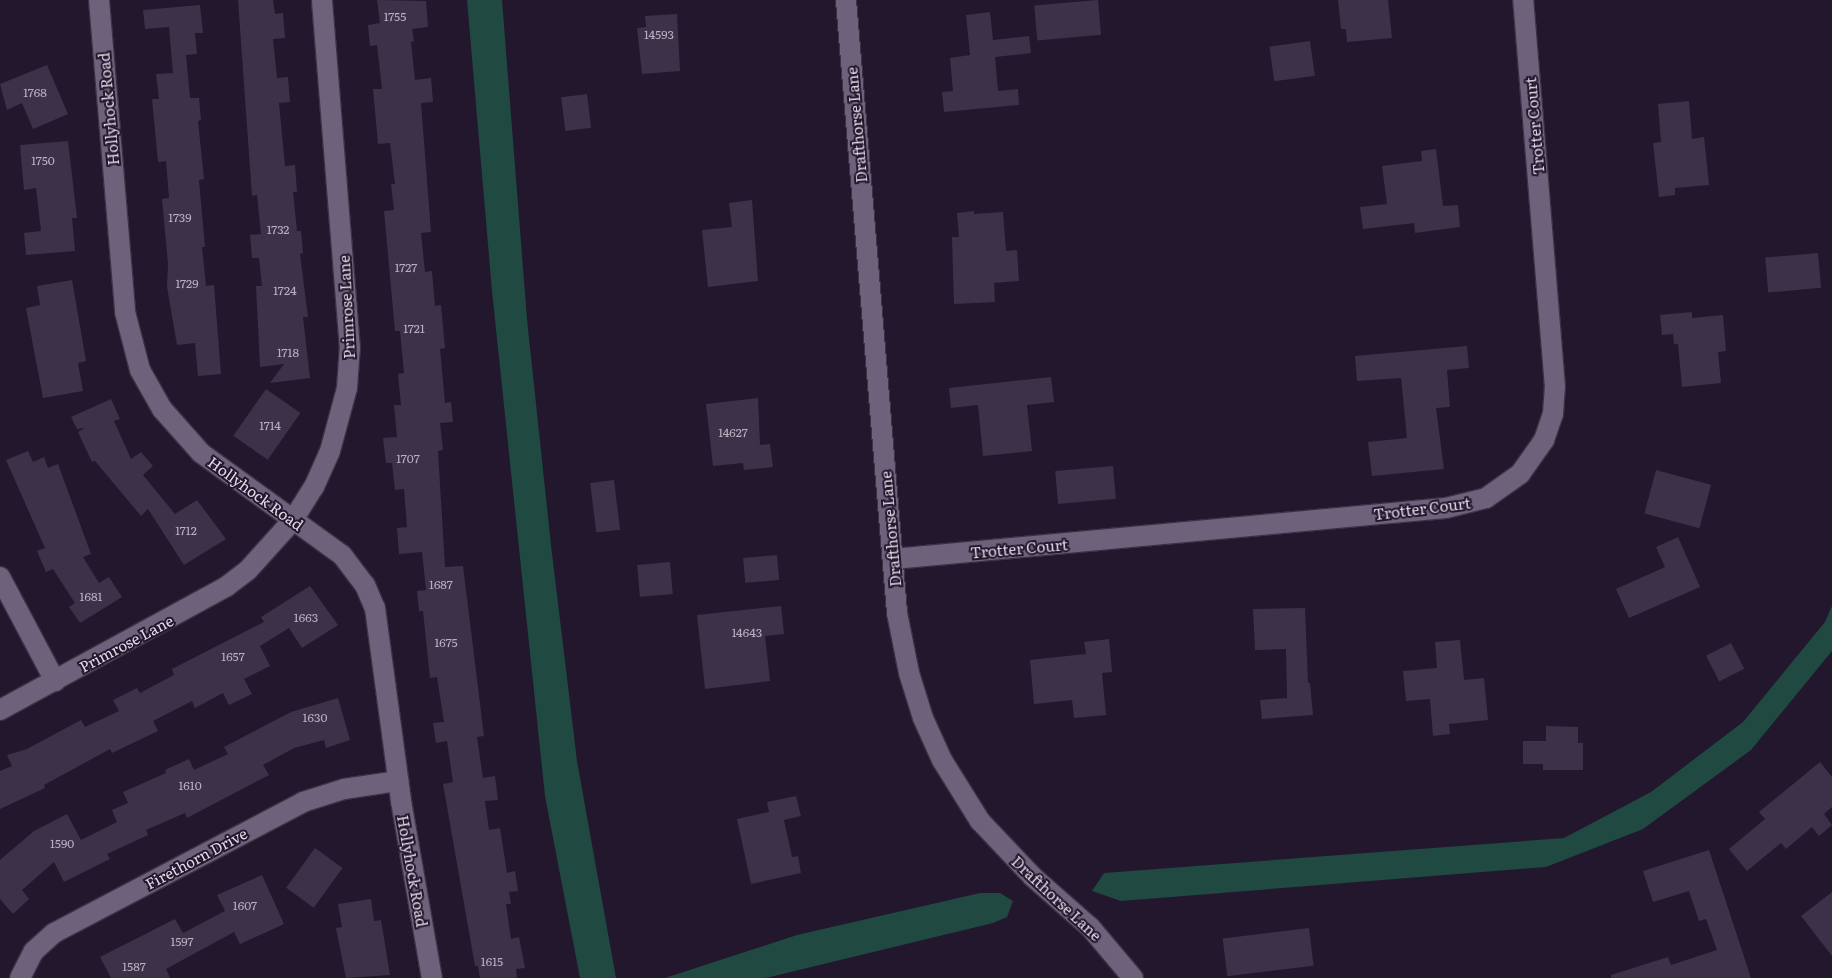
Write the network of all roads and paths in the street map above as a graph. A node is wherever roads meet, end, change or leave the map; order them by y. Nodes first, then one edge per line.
1 (99, 0) edge
2 (322, 0) edge
3 (846, 0) edge
4 (1523, 0) edge
5 (293, 520) junction
6 (893, 559) junction
7 (0, 577) edge
8 (55, 681) junction
9 (0, 710) edge
10 (398, 781) junction
11 (20, 978) edge
12 (432, 978) edge
13 (1133, 978) edge

1 - 5 street, Hollyhock Road
2 - 5 street, Primrose Lane
3 - 6 street, Drafthorse Lane
4 - 6 street, Trotter Court
5 - 8 street, Primrose Lane
5 - 10 street, Hollyhock Road
6 - 13 street, Drafthorse Lane
7 - 8 street
8 - 9 street, Primrose Lane
10 - 11 street, Firethorn Drive
10 - 12 street, Hollyhock Road

